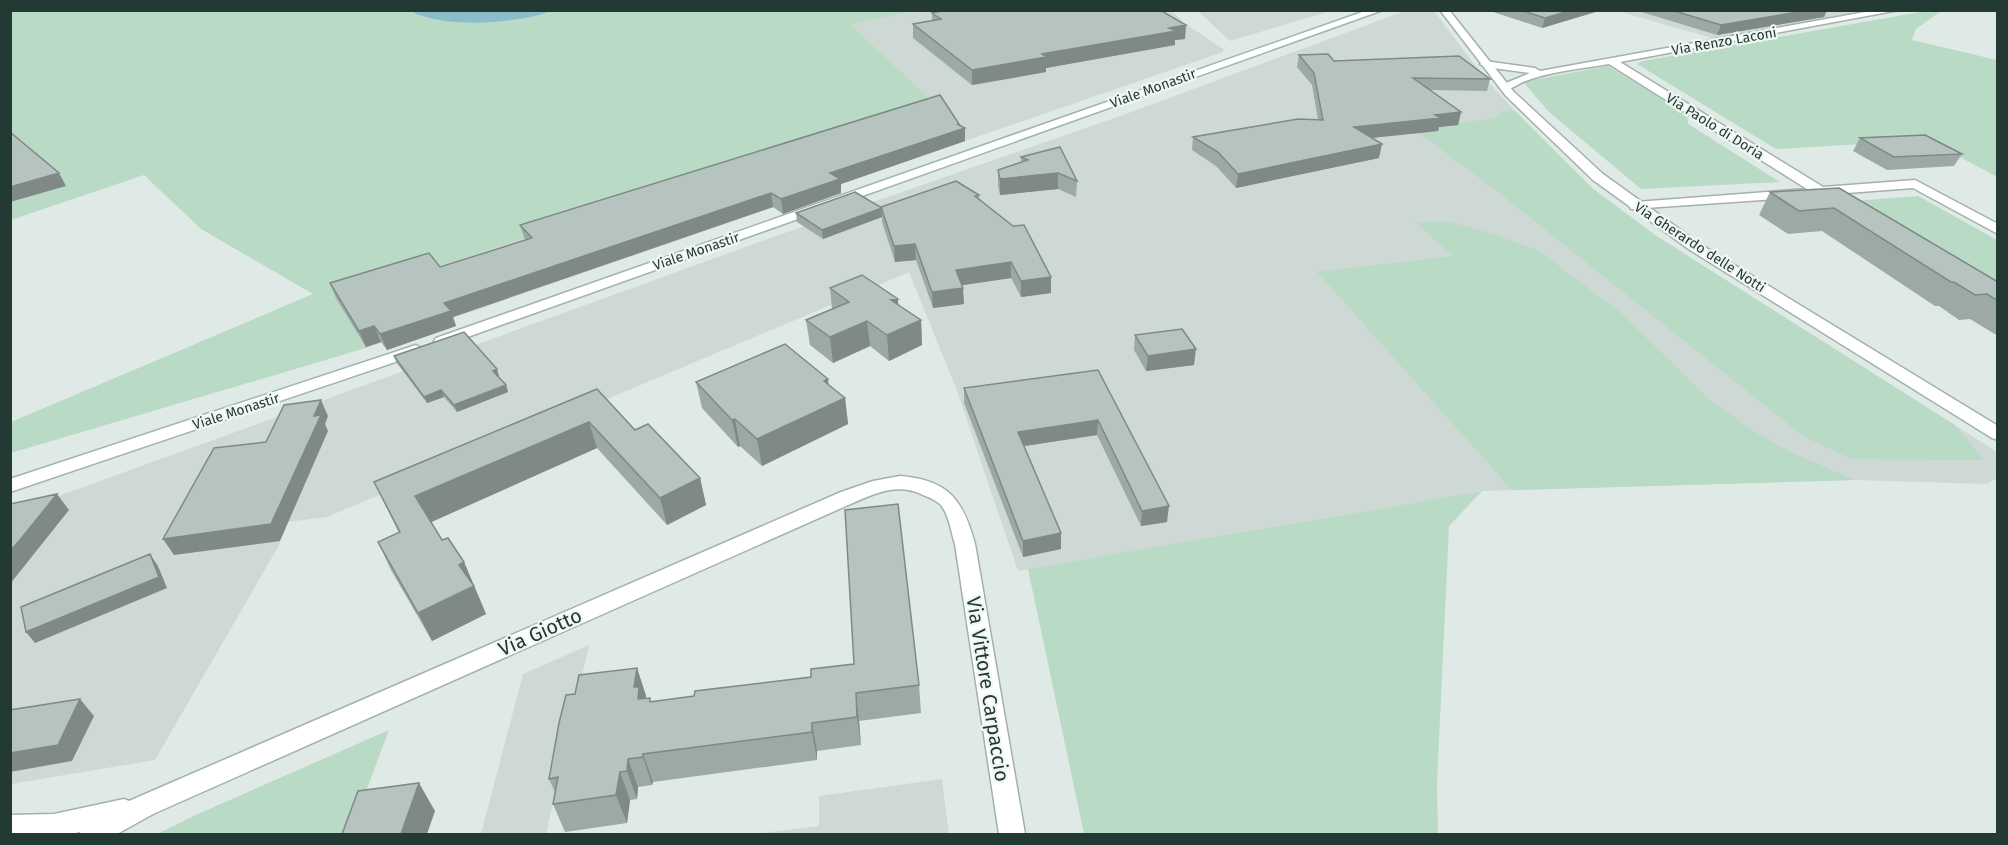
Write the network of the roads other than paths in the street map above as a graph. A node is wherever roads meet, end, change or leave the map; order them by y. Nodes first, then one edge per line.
1 (1378, 10) edge
2 (1444, 10) edge
3 (1895, 10) edge
4 (1611, 61) junction
5 (1485, 64) junction
6 (1552, 71) junction
7 (1505, 87) junction
8 (1820, 191) junction
9 (1636, 206) junction
10 (1849, 209) edge
11 (1998, 230) edge
12 (1994, 431) edge
13 (10, 486) edge
14 (965, 544) joint
15 (144, 806) junction
16 (10, 827) edge
17 (93, 834) edge
18 (1012, 834) edge

1 - 13 street, Viale Monastir
2 - 5 street, Via Gherardo delle Notti
3 - 4 street, Via Renzo Laconi
4 - 6 street, Via Renzo Laconi
4 - 8 street, Via Paolo di Doria
5 - 6 street, Via Renzo Laconi
5 - 7 street, Via Gherardo delle Notti
6 - 7 street, Via Renzo Laconi
7 - 9 street, Via Gherardo delle Notti
8 - 9 street
8 - 10 street, Via Paolo di Doria
8 - 11 street
9 - 12 street, Via Gherardo delle Notti
14 - 15 street, Via Giotto
14 - 18 street, Via Vittore Carpaccio
15 - 16 street
15 - 17 street, Via Giotto

